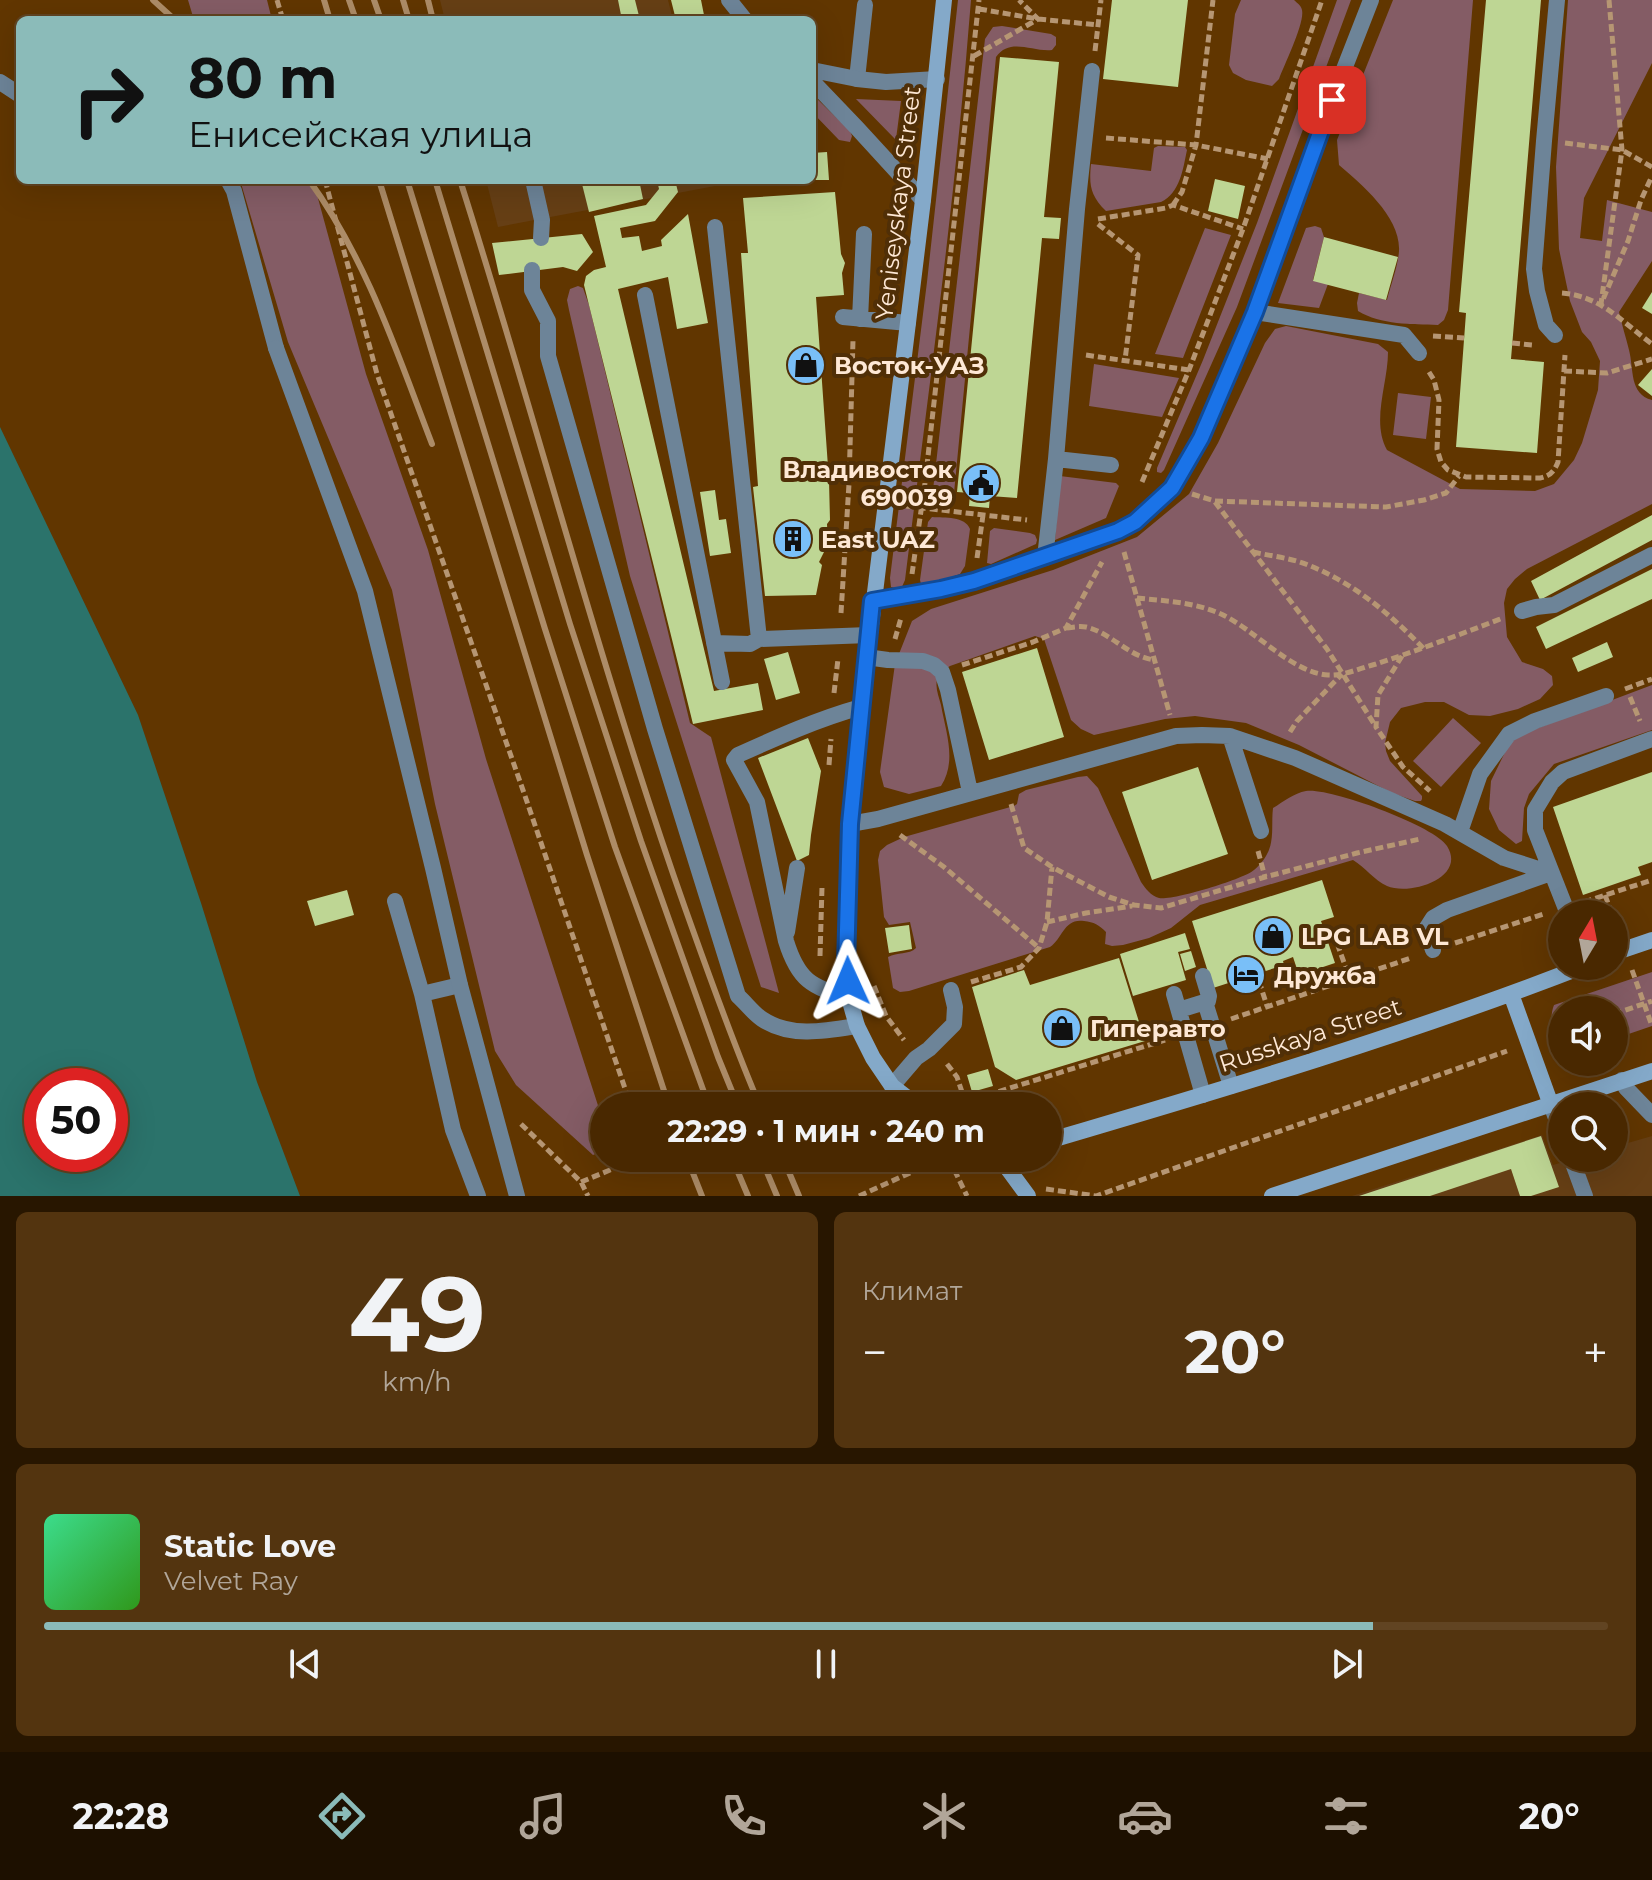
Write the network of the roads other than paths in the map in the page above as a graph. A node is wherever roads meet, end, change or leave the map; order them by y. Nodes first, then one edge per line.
1 (729, 0) edge
2 (944, 0) edge
3 (1371, 0) edge
4 (1557, 0) edge
5 (865, 5) dead end
6 (742, 16) edge
7 (816, 71) edge
8 (1092, 71) road end
9 (857, 79) junction
10 (937, 79) junction
11 (816, 85) edge
12 (230, 184) edge
13 (534, 184) edge
14 (923, 200) junction
15 (715, 227) dead end
16 (864, 234) dead end
17 (541, 238) dead end
18 (532, 270) dead end
19 (645, 295) dead end
20 (1255, 312) junction
21 (908, 323) junction
22 (1561, 341) road end
23 (1419, 353) road end
24 (1056, 459) junction
25 (1111, 465) dead end
26 (1652, 555) edge
27 (1045, 558) junction
28 (872, 601) junction
29 (1522, 611) road end
30 (869, 635) junction
31 (759, 639) junction
32 (714, 643) junction
33 (866, 657) junction
34 (722, 682) dead end
35 (1606, 696) dead end
36 (861, 707) junction
37 (1230, 736) junction
38 (1650, 740) edge
39 (970, 792) junction
40 (850, 824) junction
41 (1452, 828) junction
42 (1261, 831) dead end
43 (797, 868) dead end
44 (1551, 873) junction
45 (1562, 900) edge
46 (395, 901) dead end
47 (1652, 940) edge
48 (786, 941) junction
49 (1628, 948) edge
50 (1433, 950) road end
51 (1203, 976) dead end
52 (1548, 980) edge
53 (460, 985) junction
54 (951, 990) dead end
55 (422, 994) junction
56 (1511, 994) junction
57 (849, 998) junction
58 (1205, 1002) junction
59 (857, 1026) junction
60 (1652, 1071) edge
61 (1622, 1080) junction
62 (892, 1086) junction
63 (1231, 1086) junction
64 (900, 1092) edge
65 (1588, 1092) edge
66 (1203, 1095) junction
67 (1548, 1097) edge
68 (1548, 1106) edge
69 (1652, 1115) edge
70 (1062, 1137) edge
71 (1010, 1172) edge
72 (1576, 1172) edge
73 (1024, 1191) edge
74 (478, 1196) edge
75 (517, 1196) edge
76 (1272, 1196) edge
77 (1585, 1196) edge

1 - 6 street
2 - 10 main road, Yeniseyskaya Street
3 - 20 street
4 - 22 street
5 - 9 street
7 - 9 street
8 - 24 street
9 - 10 street
10 - 14 main road, Yeniseyskaya Street
11 - 14 street
12 - 53 street
13 - 17 street
14 - 21 main road, Yeniseyskaya Street
15 - 31 street
16 - 21 street
18 - 59 street
19 - 32 street
20 - 23 street
20 - 27 street
21 - 28 main road, Yeniseyskaya Street
24 - 25 street
24 - 27 street
26 - 29 street
27 - 28 street
28 - 30 main road, Yeniseyskaya Street
30 - 31 street
30 - 33 main road, Yeniseyskaya Street
31 - 32 street
32 - 34 street
33 - 36 main road, Yeniseyskaya Street
33 - 39 street
35 - 41 street
36 - 40 main road, Yeniseyskaya Street
36 - 48 street
37 - 39 street
37 - 41 street
37 - 42 street
38 - 44 street
39 - 40 street
40 - 57 main road, Yeniseyskaya Street
41 - 44 street
43 - 48 street
44 - 45 street
44 - 50 street
46 - 55 street
47 - 49 main road
48 - 57 street
51 - 58 street
52 - 56 main road, Russkaya Street
53 - 55 street
53 - 75 street
54 - 62 street
55 - 74 street
56 - 63 main road, Russkaya Street
56 - 67 main road
57 - 59 main road, Yeniseyskaya Street
58 - 63 street
58 - 66 street
59 - 62 main road, Yeniseyskaya Street
60 - 61 main road
61 - 65 main road
61 - 69 street
62 - 64 main road, Yeniseyskaya Street
63 - 66 main road, Russkaya Street
66 - 70 main road, Russkaya Street
68 - 76 main road
71 - 73 main road
72 - 77 street

